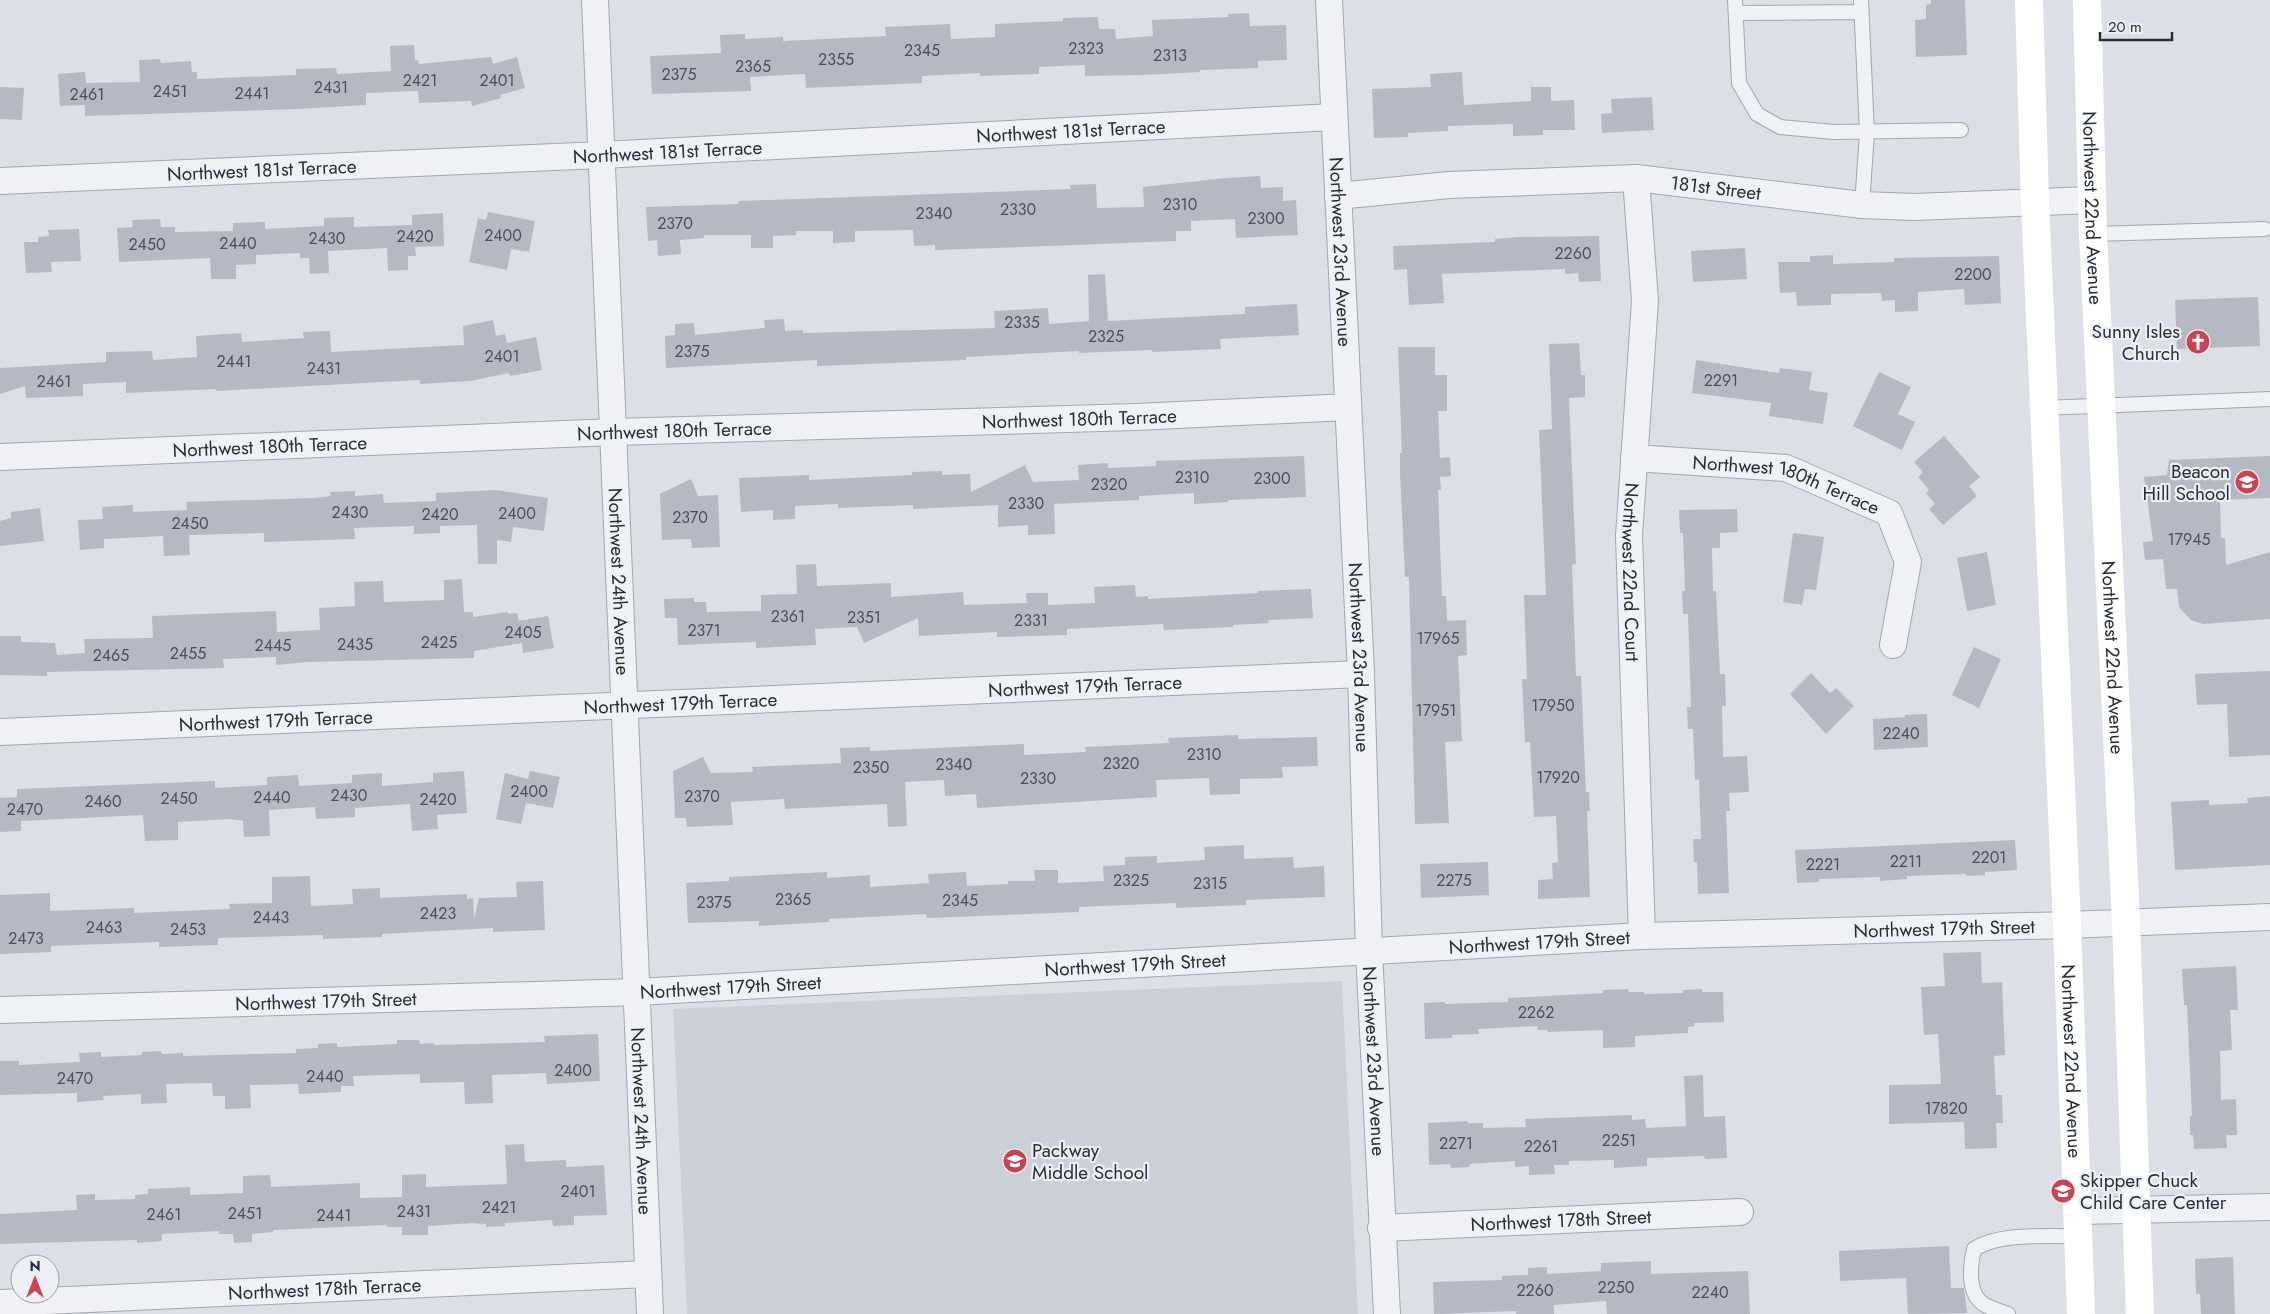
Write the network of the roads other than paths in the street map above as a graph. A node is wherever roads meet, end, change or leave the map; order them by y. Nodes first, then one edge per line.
1 (595, 0) edge
2 (1329, 0) edge
3 (2029, 0) edge
4 (2087, 0) edge
5 (1861, 6) edge
6 (1736, 7) edge
7 (1334, 118) junction
8 (1961, 130) dead end
9 (1867, 133) junction
10 (602, 155) junction
11 (1636, 178) junction
12 (0, 181) edge
13 (1338, 196) junction
14 (2092, 200) junction
15 (2034, 202) junction
16 (1862, 205) junction
17 (2265, 229) dead end
18 (2093, 234) junction
19 (2270, 399) edge
20 (2100, 406) junction
21 (1348, 407) junction
22 (2043, 408) junction
23 (614, 432) junction
24 (0, 457) edge
25 (1634, 458) junction
26 (1893, 645) dead end
27 (1361, 674) junction
28 (625, 704) junction
29 (0, 732) edge
30 (2270, 917) edge
31 (2126, 922) junction
32 (2067, 925) junction
33 (1642, 936) junction
34 (1369, 951) junction
35 (637, 992) junction
36 (0, 1010) edge
37 (2270, 1206) edge
38 (2137, 1209) junction
39 (1740, 1212) dead end
40 (2078, 1224) junction
41 (1381, 1228) junction
42 (648, 1274) junction
43 (0, 1303) edge
44 (650, 1314) edge
45 (1387, 1314) edge
46 (2008, 1314) edge
47 (2081, 1314) edge
48 (2140, 1314) edge

1 - 10 street, Northwest 24th Avenue
2 - 7 street, Northwest 23rd Avenue
3 - 15 main road, Northwest 22nd Avenue
4 - 14 main road, Northwest 22nd Avenue
5 - 6 lane
5 - 9 lane
6 - 9 lane
7 - 10 street, Northwest 181st Terrace
7 - 13 street, Northwest 23rd Avenue
8 - 9 lane
9 - 16 lane
10 - 12 street, Northwest 181st Terrace
10 - 23 street, Northwest 24th Avenue
11 - 13 street, 181st Street
11 - 16 street, 181st Street
11 - 25 street, Northwest 22nd Court
13 - 21 street, Northwest 23rd Avenue
14 - 15 street, 181st Street
14 - 18 main road, Northwest 22nd Avenue
15 - 16 street, 181st Street
15 - 22 main road, Northwest 22nd Avenue
17 - 18 lane
18 - 20 main road, Northwest 22nd Avenue
19 - 20 lane
20 - 22 lane
20 - 31 main road, Northwest 22nd Avenue
21 - 23 street, Northwest 180th Terrace
21 - 27 street, Northwest 23rd Avenue
22 - 32 main road, Northwest 22nd Avenue
23 - 24 street, Northwest 180th Terrace
23 - 28 street, Northwest 24th Avenue
25 - 26 street, Northwest 180th Terrace
25 - 33 street, Northwest 22nd Court
27 - 28 street, Northwest 179th Terrace
27 - 34 street, Northwest 23rd Avenue
28 - 29 street, Northwest 179th Terrace
28 - 35 street, Northwest 24th Avenue
30 - 31 street, Northwest 179th Street
31 - 32 street, Northwest 179th Street
31 - 38 main road, Northwest 22nd Avenue
32 - 33 street, Northwest 179th Street
32 - 40 main road, Northwest 22nd Avenue
33 - 34 street, Northwest 179th Street
34 - 35 street, Northwest 179th Street
34 - 41 street, Northwest 23rd Avenue
35 - 36 street, Northwest 179th Street
35 - 42 street, Northwest 24th Avenue
37 - 38 street
38 - 40 street
38 - 48 main road, Northwest 22nd Avenue
39 - 41 street, Northwest 178th Street
40 - 46 lane
40 - 47 main road, Northwest 22nd Avenue
41 - 45 street, Northwest 23rd Avenue
42 - 43 street, Northwest 178th Terrace
42 - 44 street, Northwest 24th Avenue

